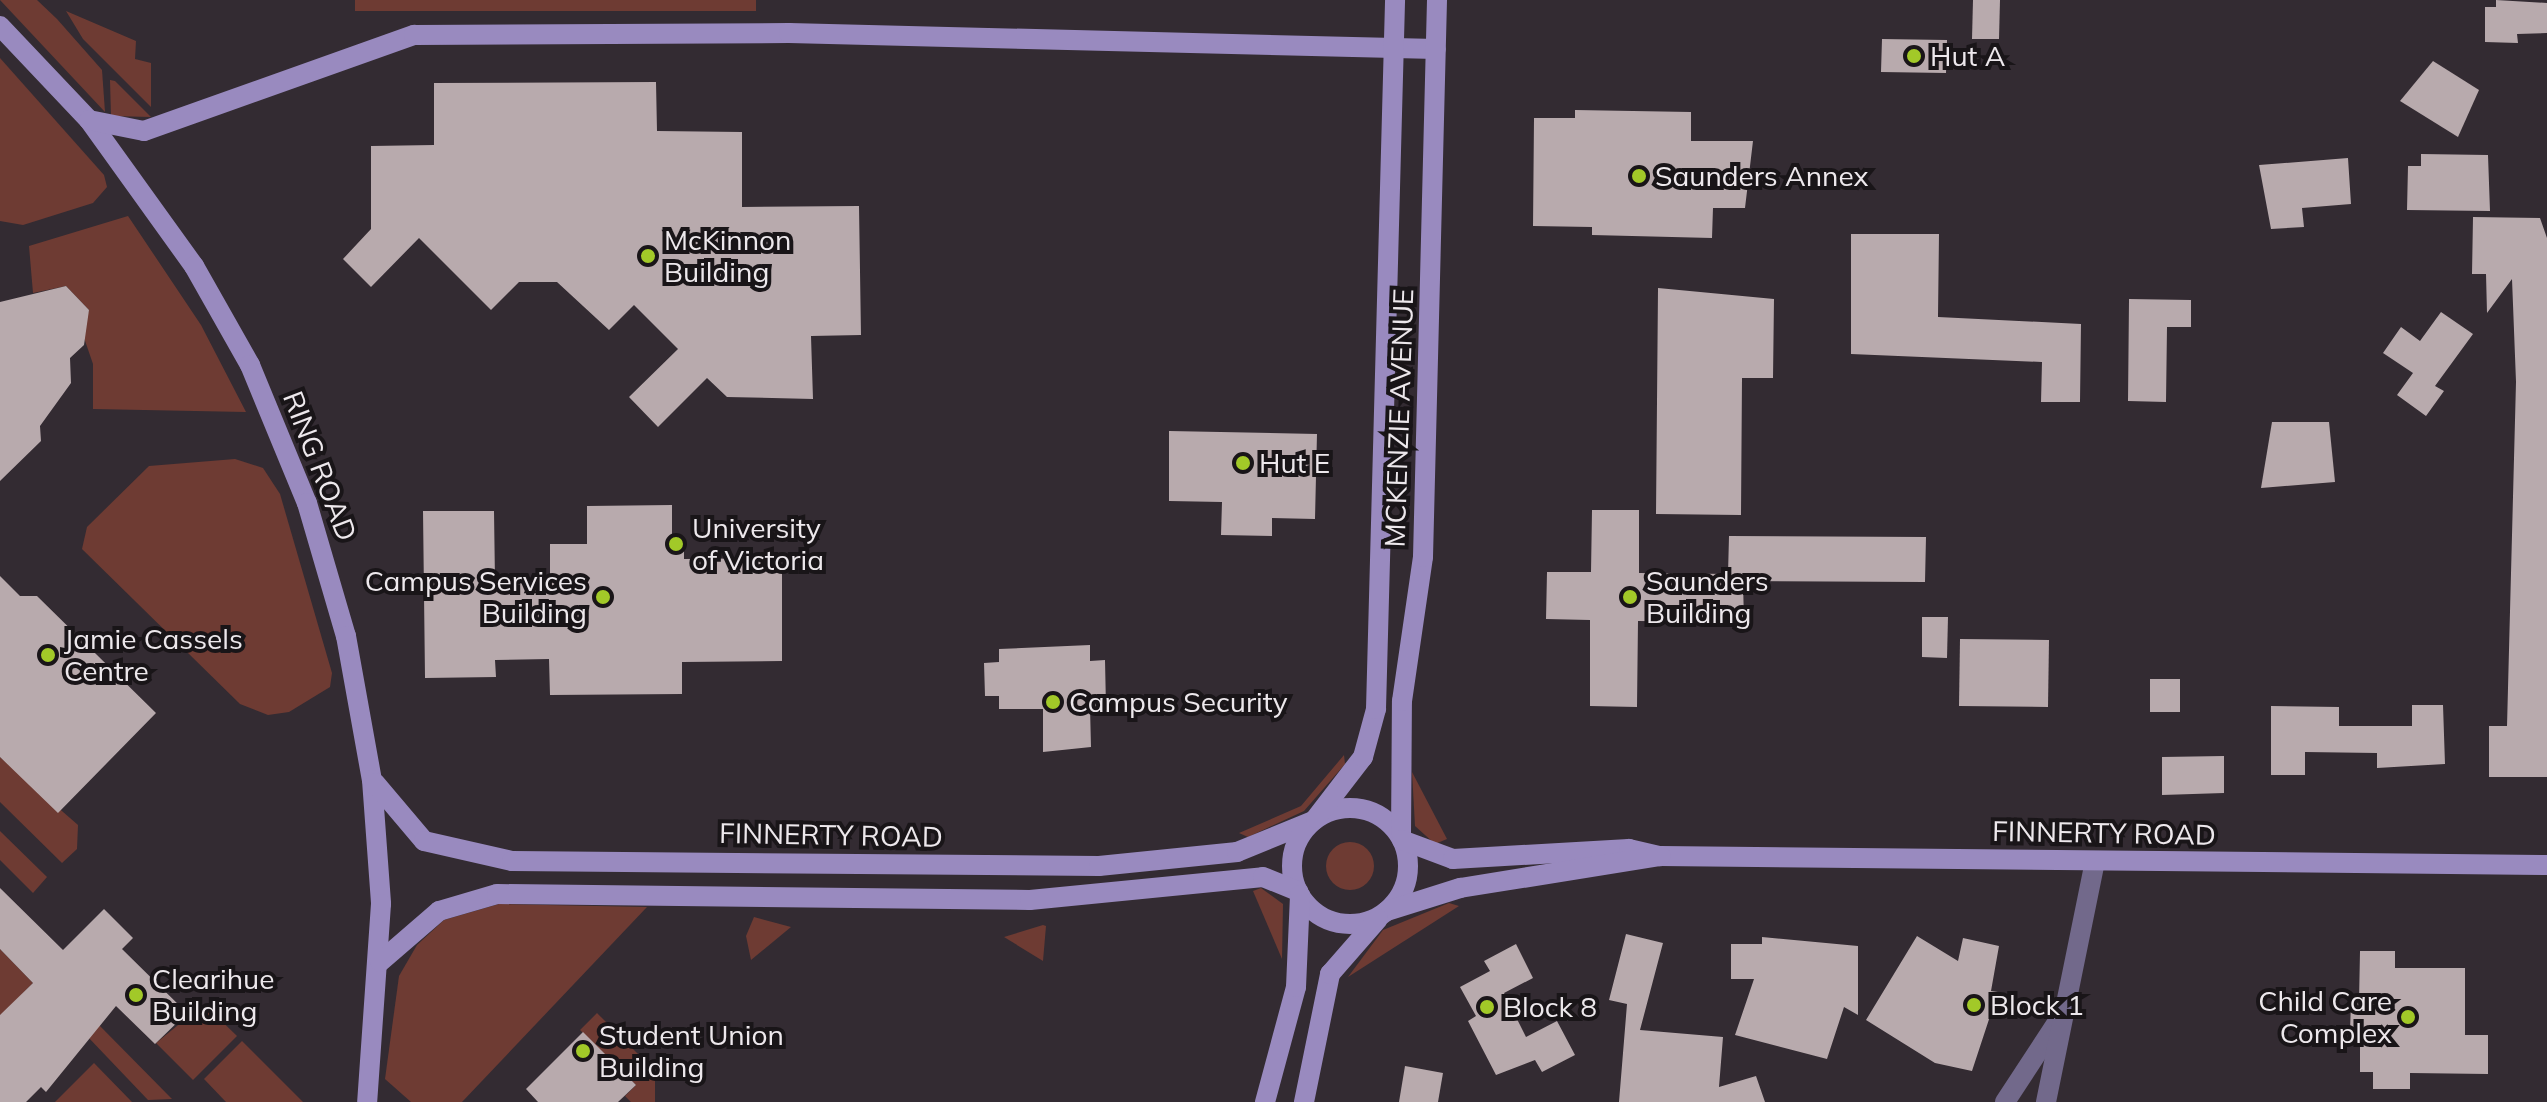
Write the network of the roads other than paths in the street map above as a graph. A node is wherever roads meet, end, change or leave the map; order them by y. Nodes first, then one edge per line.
1 (1395, 0) edge
2 (1437, 0) edge
3 (0, 26) edge
4 (1436, 49) junction
5 (1394, 50) junction
6 (89, 120) junction
7 (372, 780) junction
8 (1315, 820) junction
9 (1402, 838) junction
10 (1660, 856) junction
11 (2095, 861) junction
12 (2547, 865) edge
13 (1299, 893) junction
14 (1385, 913) junction
15 (380, 962) junction
16 (2060, 1018) junction
17 (367, 1102) edge
18 (1265, 1102) edge
19 (1304, 1102) edge
20 (2005, 1102) edge
21 (2046, 1102) edge

1 - 5 street, MCKENZIE AVENUE
2 - 4 street, MCKENZIE AVENUE
3 - 6 street, RING ROAD
4 - 5 street
4 - 9 street, MCKENZIE AVENUE
5 - 6 street
5 - 8 street, MCKENZIE AVENUE
6 - 7 street, RING ROAD
7 - 8 street, FINNERTY ROAD
7 - 15 street, RING ROAD
8 - 9 street
8 - 13 street
9 - 10 street, FINNERTY ROAD
9 - 14 street
10 - 11 street, FINNERTY ROAD
10 - 14 street, FINNERTY ROAD
11 - 12 street, FINNERTY ROAD
11 - 16 street
13 - 14 street
13 - 15 street
13 - 18 street
14 - 19 street
15 - 17 street, RING ROAD
16 - 20 street
16 - 21 street

